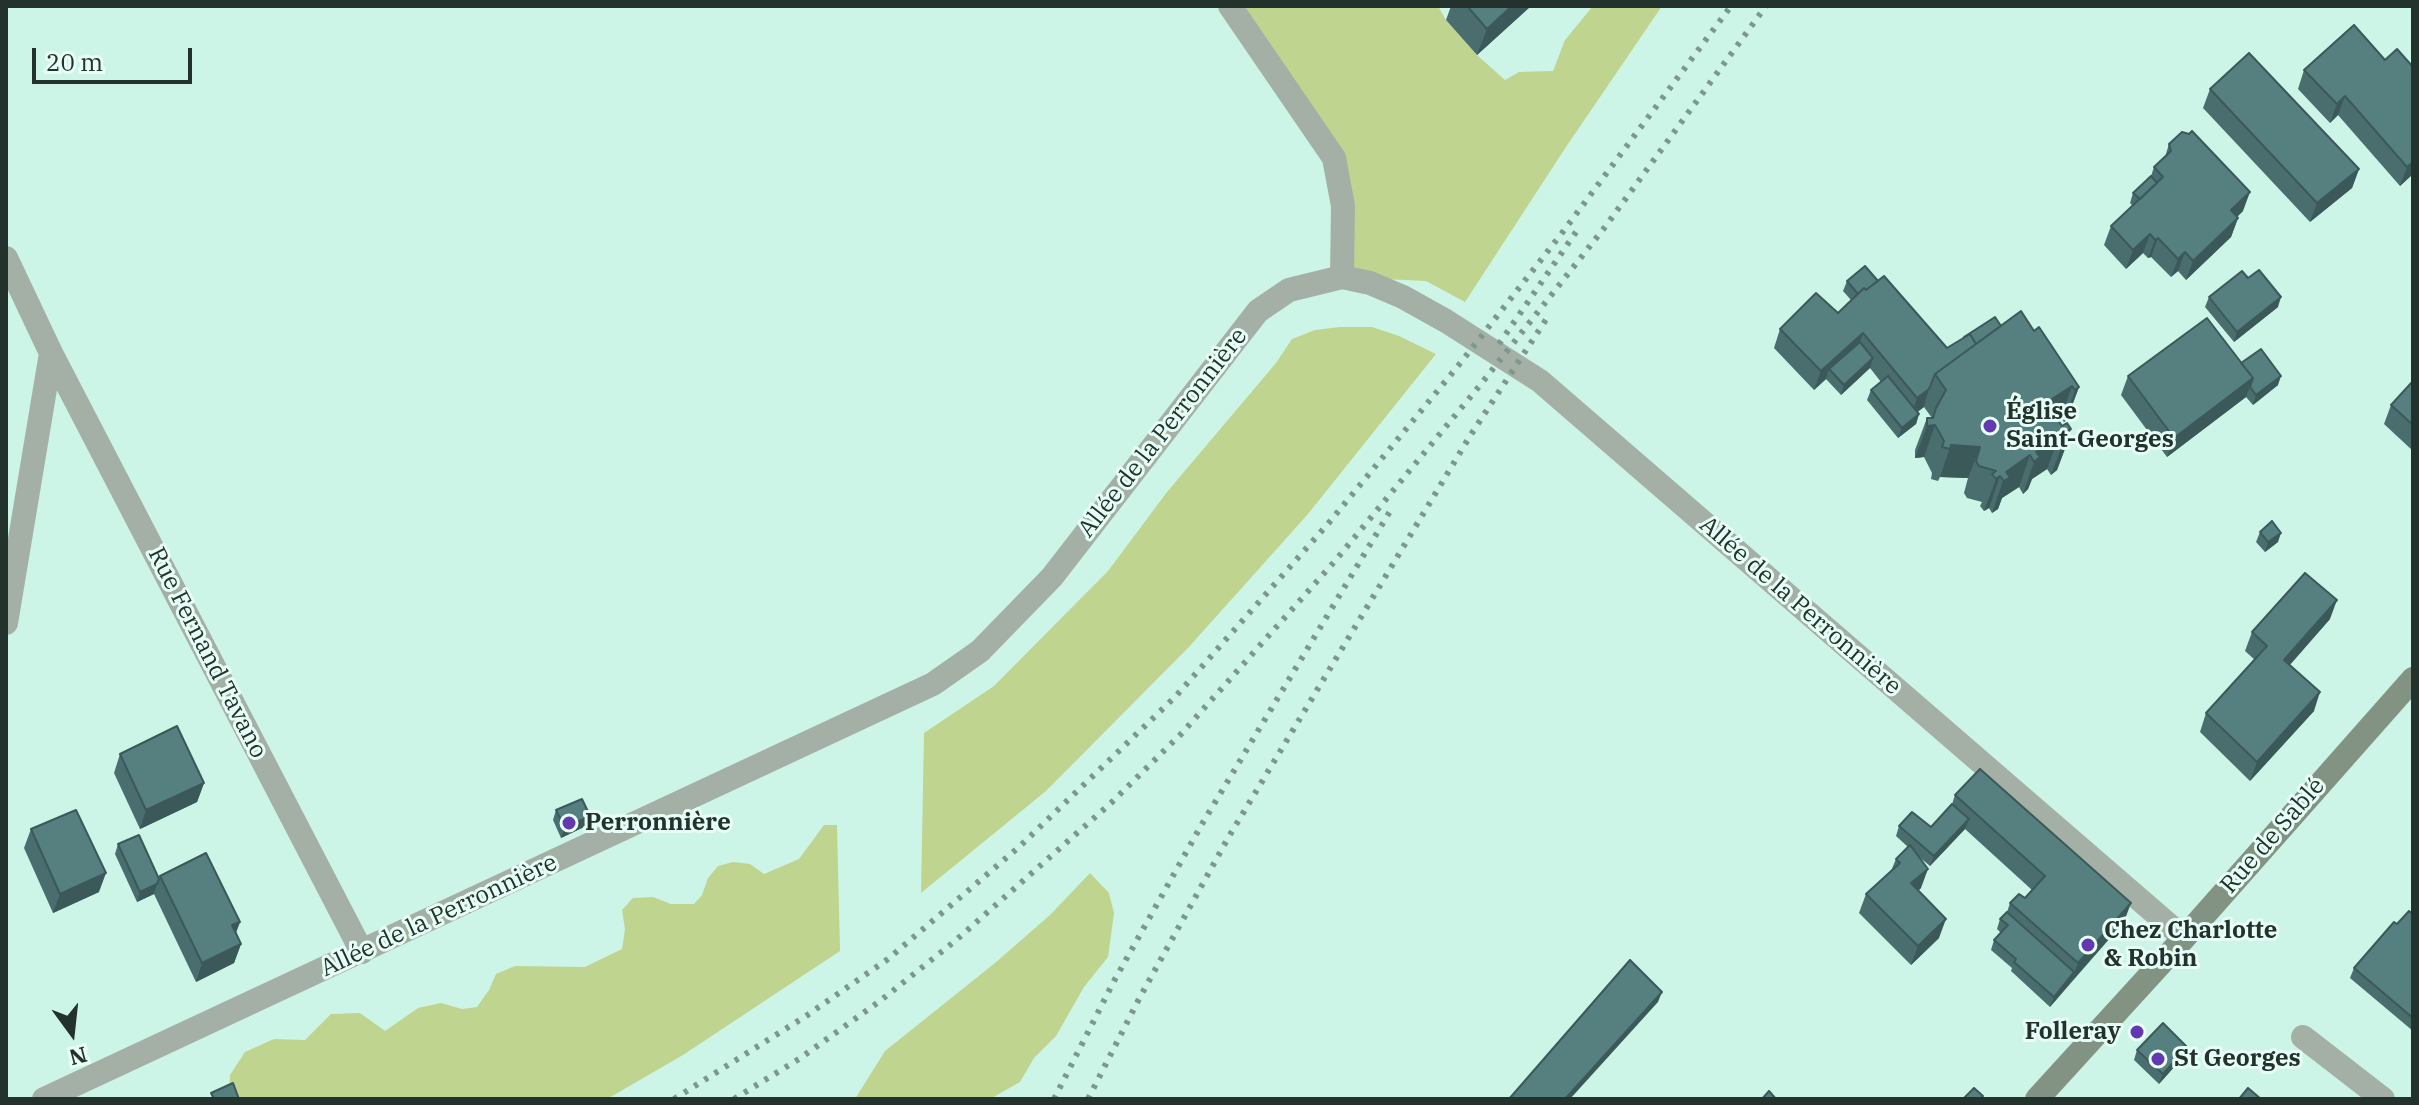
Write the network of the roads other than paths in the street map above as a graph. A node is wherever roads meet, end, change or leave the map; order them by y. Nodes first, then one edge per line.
1 (1230, 6) edge
2 (6, 258) edge
3 (1342, 277) junction
4 (51, 353) junction
5 (6, 623) edge
6 (2413, 679) edge
7 (2184, 938) junction
8 (362, 952) junction
9 (2303, 1037) dead end
10 (44, 1099) edge
11 (2037, 1099) edge
12 (2383, 1099) edge

1 - 3 street
2 - 4 street, Rue Fernand Tavano
3 - 7 street, Allée de la Perronnière
3 - 8 street, Allée de la Perronnière
4 - 5 street
4 - 8 street, Rue Fernand Tavano
6 - 7 main road, Rue de Sablé
7 - 11 main road, Rue de Sablé
8 - 10 street, Allée de la Perronnière
9 - 12 street

